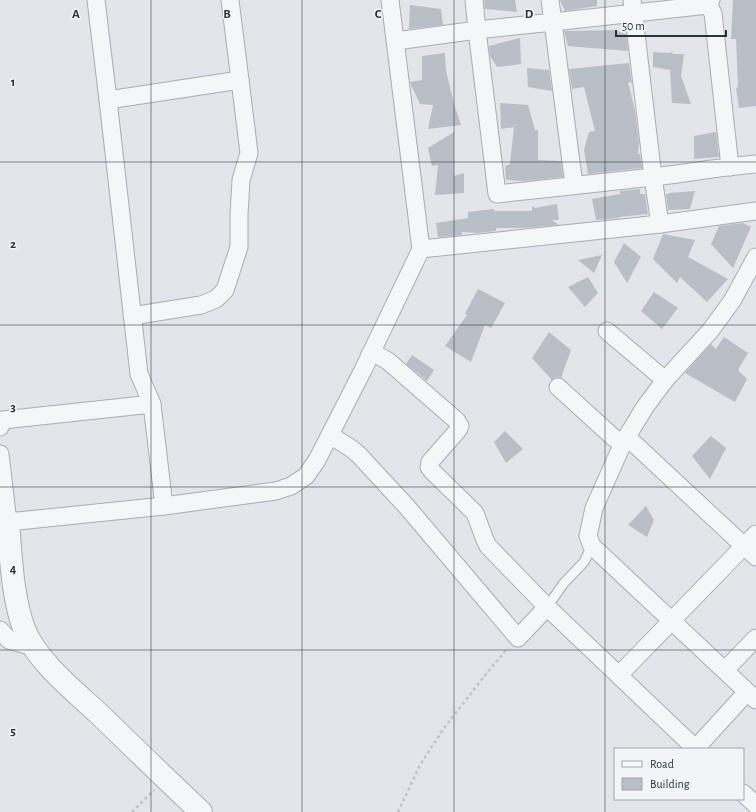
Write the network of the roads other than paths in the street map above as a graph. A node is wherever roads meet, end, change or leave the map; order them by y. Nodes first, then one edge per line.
1 (96, 0) edge
2 (230, 0) edge
3 (390, 0) edge
4 (474, 0) edge
5 (550, 0) edge
6 (709, 2) edge
7 (633, 6) edge
8 (553, 22) junction
9 (478, 30) junction
10 (396, 41) junction
11 (240, 80) junction
12 (108, 100) junction
13 (756, 164) edge
14 (730, 167) junction
15 (653, 177) junction
16 (574, 185) junction
17 (756, 211) edge
18 (660, 224) junction
19 (421, 249) junction
20 (756, 257) edge
21 (132, 316) junction
22 (608, 331) dead end
23 (370, 354) junction
24 (665, 380) junction
25 (558, 386) dead end
26 (152, 404) junction
27 (0, 427) edge
28 (330, 434) junction
29 (625, 440) junction
30 (0, 460) edge
31 (164, 506) junction
32 (4, 522) edge
33 (756, 534) edge
34 (592, 546) junction
35 (750, 552) edge
36 (547, 607) junction
37 (672, 620) junction
38 (0, 630) edge
39 (756, 638) edge
40 (34, 647) junction
41 (725, 670) junction
42 (619, 675) junction
43 (752, 696) edge
44 (695, 748) edge
45 (697, 748) edge
46 (744, 794) edge
47 (756, 806) edge
48 (201, 812) edge

1 - 12 street
2 - 11 street
3 - 10 street
4 - 9 street
5 - 8 street
6 - 7 street
6 - 14 street
7 - 8 street
7 - 15 street
8 - 9 street
8 - 16 street
9 - 10 street
9 - 16 street
10 - 19 street
11 - 12 street
11 - 21 street
12 - 21 street
13 - 14 street
14 - 15 street
15 - 16 street
15 - 18 street
17 - 18 street
18 - 19 street
19 - 23 street
20 - 24 street
21 - 26 street
22 - 24 street
23 - 28 street
23 - 36 street
24 - 29 street
25 - 29 street
26 - 27 street
26 - 31 street
28 - 31 street
28 - 36 street
29 - 34 street
29 - 35 street
30 - 32 street
31 - 32 street
32 - 40 street
33 - 35 street
34 - 36 lane
34 - 37 street
35 - 37 street
36 - 42 street
37 - 41 street
37 - 42 street
38 - 40 street
39 - 41 street
40 - 48 street
41 - 43 street
42 - 44 street
43 - 45 street
46 - 47 street

